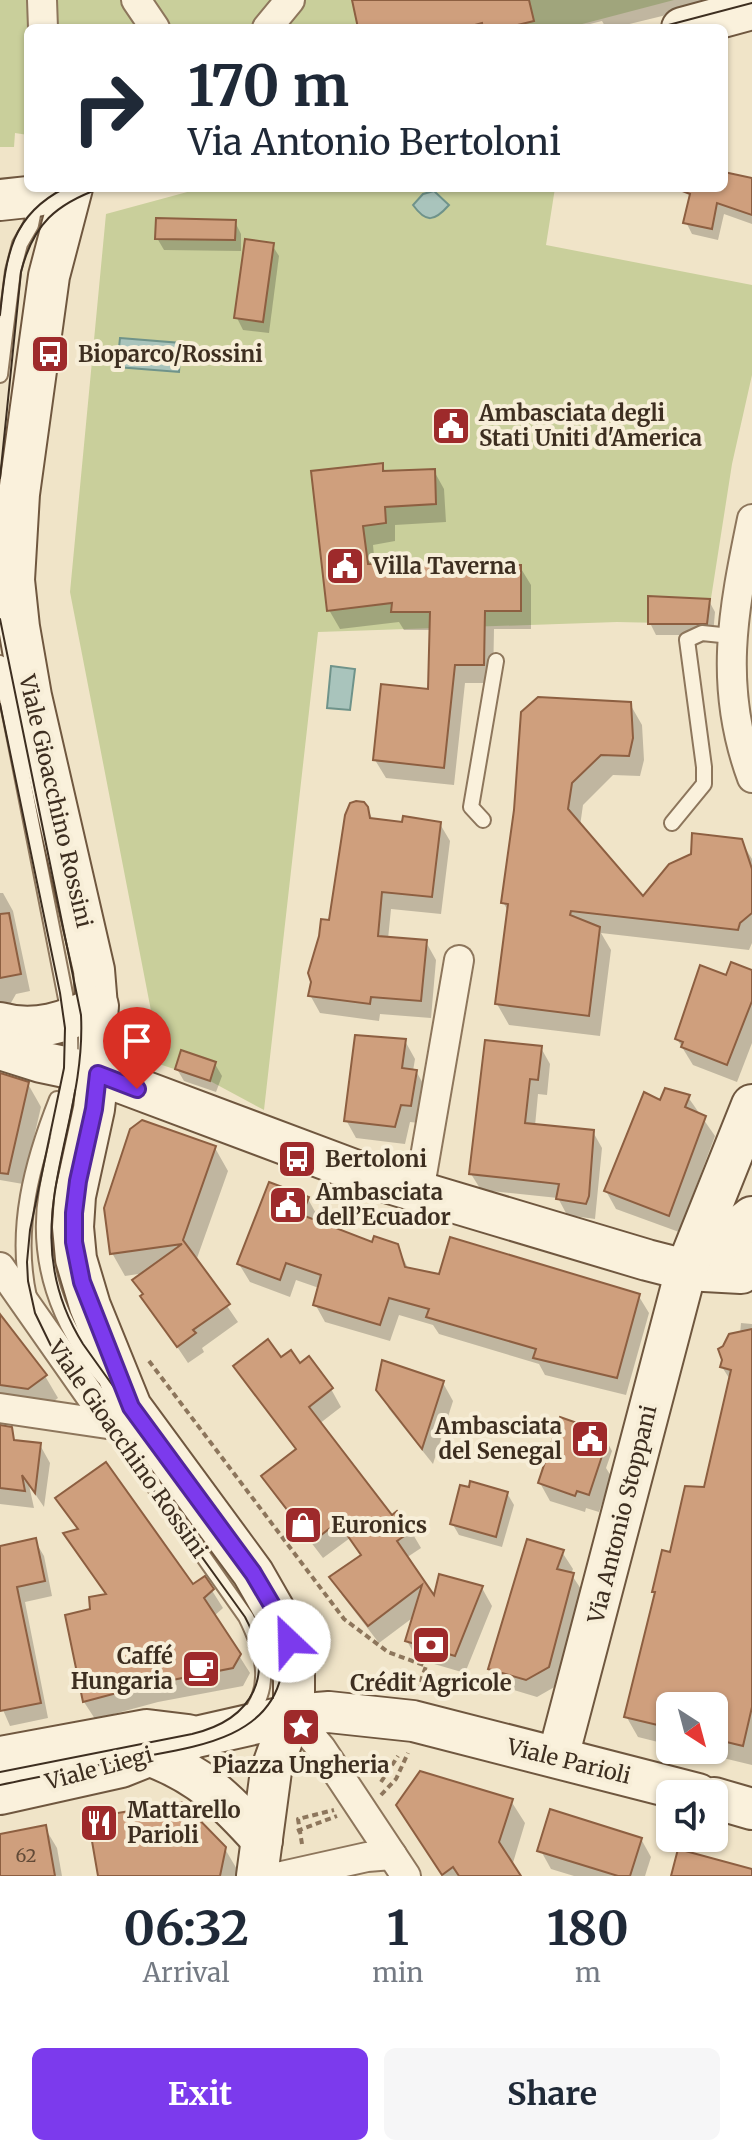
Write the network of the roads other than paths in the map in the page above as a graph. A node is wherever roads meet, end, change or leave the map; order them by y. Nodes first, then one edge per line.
1 (42, 0) edge
2 (136, 0) edge
3 (290, 0) edge
4 (752, 9) edge
5 (43, 24) edge
6 (152, 24) edge
7 (270, 24) edge
8 (697, 24) edge
9 (43, 192) edge
10 (0, 375) edge
11 (752, 519) edge
12 (731, 636) junction
13 (496, 661) dead end
14 (0, 663) edge
15 (752, 778) edge
16 (483, 820) dead end
17 (672, 823) dead end
18 (459, 960) dead end
19 (99, 1016) junction
20 (0, 1023) edge
21 (0, 1049) edge
22 (84, 1072) junction
23 (752, 1105) edge
24 (419, 1192) junction
25 (752, 1217) edge
26 (0, 1267) edge
27 (748, 1269) edge
28 (686, 1270) junction
29 (32, 1313) junction
30 (0, 1408) edge
31 (130, 1421) junction
32 (267, 1626) junction
33 (293, 1715) junction
34 (215, 1733) junction
35 (151, 1756) junction
36 (0, 1757) edge
37 (558, 1757) junction
38 (0, 1779) edge
39 (656, 1783) edge
40 (0, 1794) edge
41 (728, 1802) edge
42 (752, 1809) edge
43 (271, 1859) edge
44 (399, 1866) edge

1 - 5 street
2 - 6 street
3 - 7 street
4 - 8 street
9 - 10 lane, Viale Gioacchino Rossini
9 - 19 street, Viale Gioacchino Rossini
11 - 12 street
12 - 15 street
12 - 17 lane
13 - 16 lane
14 - 19 lane, Viale Gioacchino Rossini
18 - 24 street
19 - 20 street
19 - 22 street, Viale Gioacchino Rossini
21 - 22 street
22 - 24 street
22 - 29 lane, Viale Gioacchino Rossini
22 - 31 street, Viale Gioacchino Rossini
23 - 28 street, Via Antonio Stoppani
24 - 28 street
25 - 28 street
26 - 29 street
27 - 28 street
28 - 37 street, Via Antonio Stoppani
29 - 31 street, Viale Gioacchino Rossini
30 - 31 street
31 - 32 street, Viale Gioacchino Rossini
32 - 33 street
32 - 34 lane
33 - 34 street
33 - 37 street, Viale Parioli
33 - 43 street
33 - 44 street
34 - 35 street, Viale Liegi
34 - 36 street, Viale Liegi
34 - 38 lane, Viale Liegi
35 - 40 street, Viale Liegi
35 - 43 street
37 - 39 street, Viale Parioli
41 - 42 street
43 - 44 street

